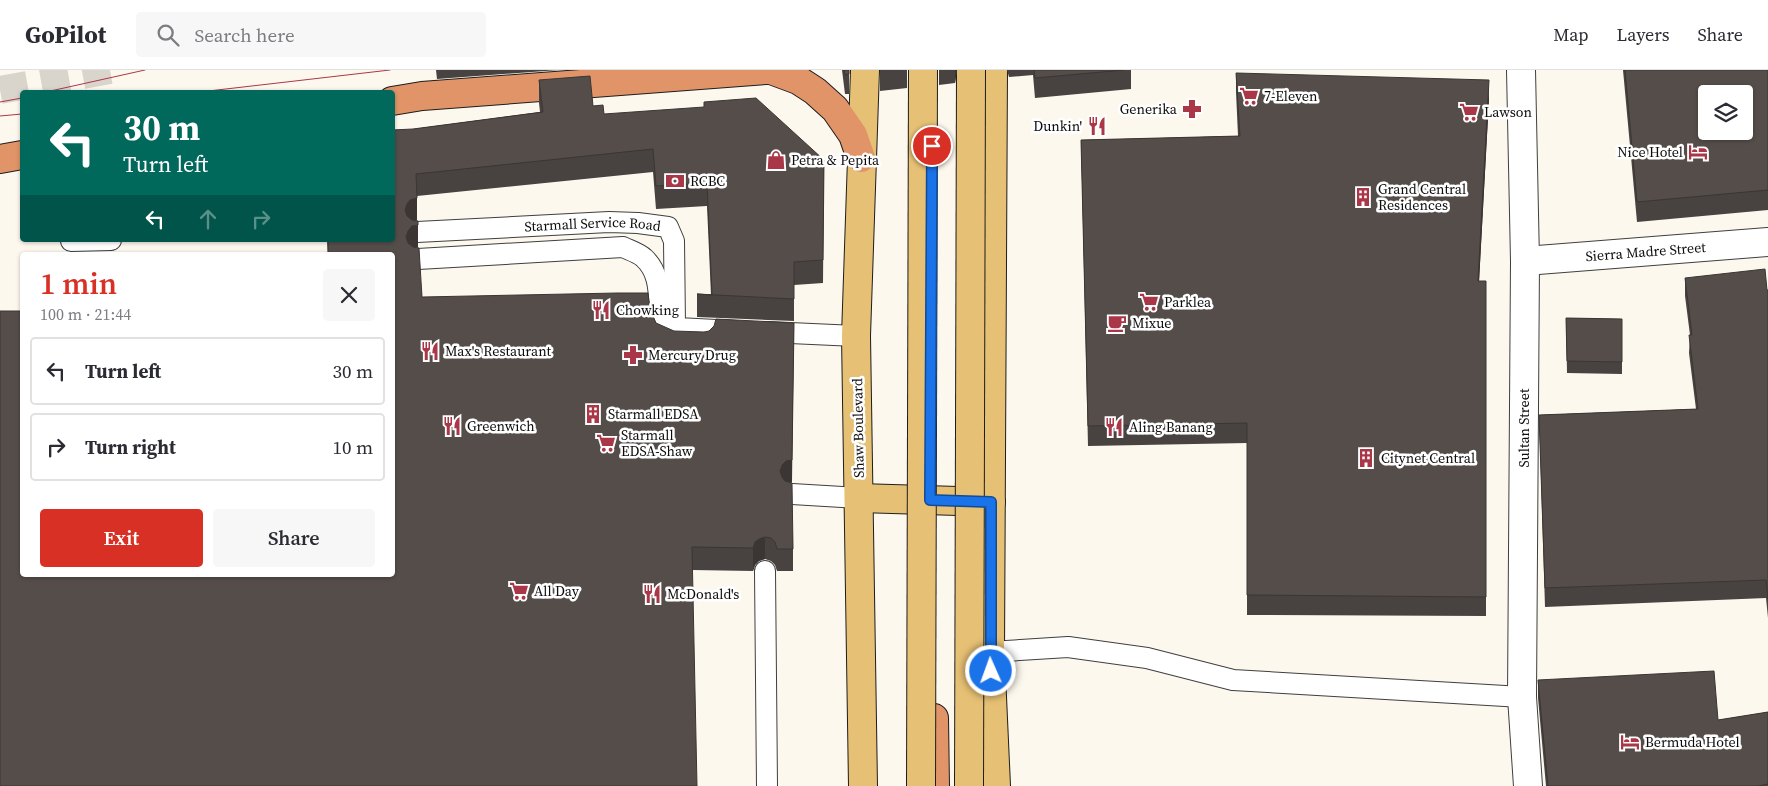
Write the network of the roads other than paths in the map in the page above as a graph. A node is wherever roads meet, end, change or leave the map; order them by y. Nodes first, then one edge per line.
1 (766, 70) edge
2 (771, 70) edge
3 (865, 70) edge
4 (923, 70) edge
5 (934, 70) edge
6 (970, 70) edge
7 (992, 70) edge
8 (1521, 70) edge
9 (395, 100) edge
10 (20, 155) edge
11 (861, 158) junction
12 (0, 159) edge
13 (417, 232) dead end
14 (1768, 242) edge
15 (418, 259) edge
16 (1525, 261) junction
17 (759, 332) junction
18 (856, 336) junction
19 (792, 494) edge
20 (859, 498) junction
21 (930, 500) junction
22 (991, 502) junction
23 (765, 571) dead end
24 (990, 652) junction
25 (1522, 697) junction
26 (767, 786) edge
27 (863, 786) edge
28 (921, 786) edge
29 (935, 786) edge
30 (969, 786) edge
31 (996, 786) edge
32 (1528, 786) edge

1 - 9 highway
2 - 11 highway
3 - 11 main road, Shaw Boulevard
4 - 28 main road, bridge
5 - 21 highway
6 - 30 main road, bridge
7 - 22 main road
8 - 16 street, Sultan Street
10 - 12 highway
11 - 18 main road, Shaw Boulevard
13 - 17 lane, Starmall Service Road
14 - 16 street, Sierra Madre Street
15 - 17 lane
16 - 25 street, Sultan Street
17 - 18 lane, Starmall Service Road
18 - 20 main road, Shaw Boulevard
19 - 20 lane
20 - 21 main road
20 - 27 main road, Shaw Boulevard
21 - 22 main road
21 - 29 highway
22 - 24 main road
23 - 26 lane
24 - 25 lane
24 - 31 main road
25 - 32 street, Sultan Street

